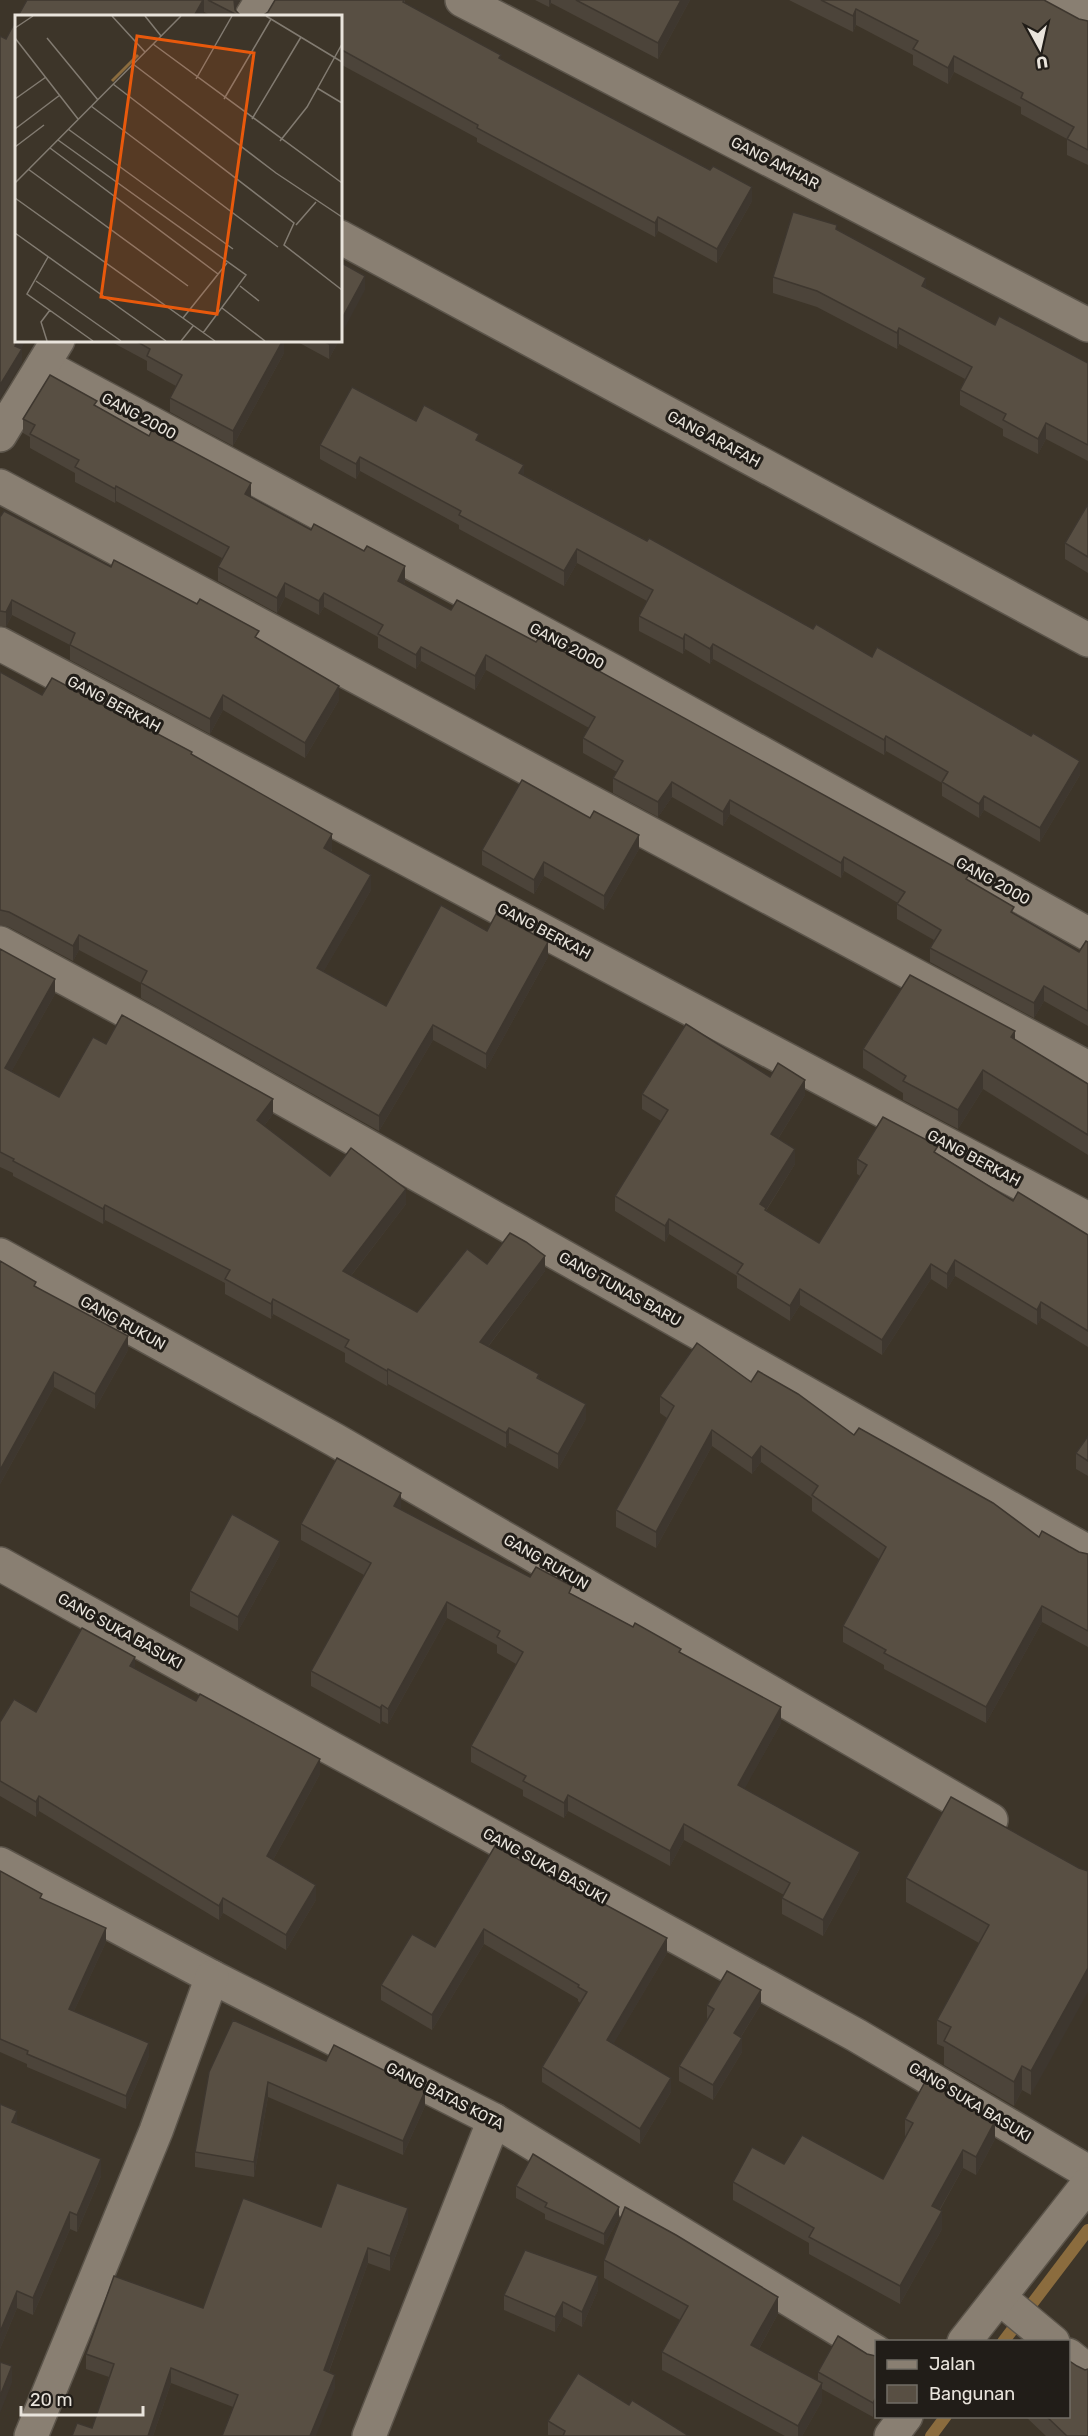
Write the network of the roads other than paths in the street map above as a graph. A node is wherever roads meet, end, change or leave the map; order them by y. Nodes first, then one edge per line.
1 (262, 0) edge
2 (462, 0) edge
3 (1054, 0) edge
4 (253, 15) edge
5 (1088, 18) edge
6 (342, 238) edge
7 (1088, 326) edge
8 (51, 353) edge
9 (0, 435) edge
10 (0, 486) edge
11 (1088, 640) edge
12 (0, 644) edge
13 (1088, 934) edge
14 (0, 942) edge
15 (1088, 1068) edge
16 (1088, 1219) edge
17 (0, 1255) edge
18 (1088, 1552) edge
19 (0, 1564) edge
20 (1016, 1834) edge
21 (0, 1864) edge
22 (212, 1977) junction
23 (494, 2120) junction
24 (1088, 2172) edge
25 (1088, 2184) edge
26 (1000, 2298) junction
27 (966, 2340) edge
28 (1051, 2340) edge
29 (875, 2351) edge
30 (1070, 2357) edge
31 (1088, 2371) edge
32 (904, 2418) edge
33 (31, 2436) edge
34 (369, 2436) edge
35 (891, 2436) edge

1 - 4 street
2 - 7 street, GANG AMHAR
3 - 5 street
6 - 11 street, GANG ARAFAH
8 - 9 street
8 - 13 street, GANG 2000
10 - 15 street
12 - 16 street, GANG BERKAH
14 - 18 street, GANG TUNAS BARU
17 - 20 street, GANG RUKUN
19 - 24 street, GANG SUKA BASUKI
21 - 22 street, GANG BATAS KOTA
22 - 23 street, GANG BATAS KOTA
22 - 33 street
23 - 29 street, GANG BATAS KOTA
23 - 34 street
25 - 26 street
26 - 27 street
26 - 28 street
30 - 31 street
32 - 35 street

